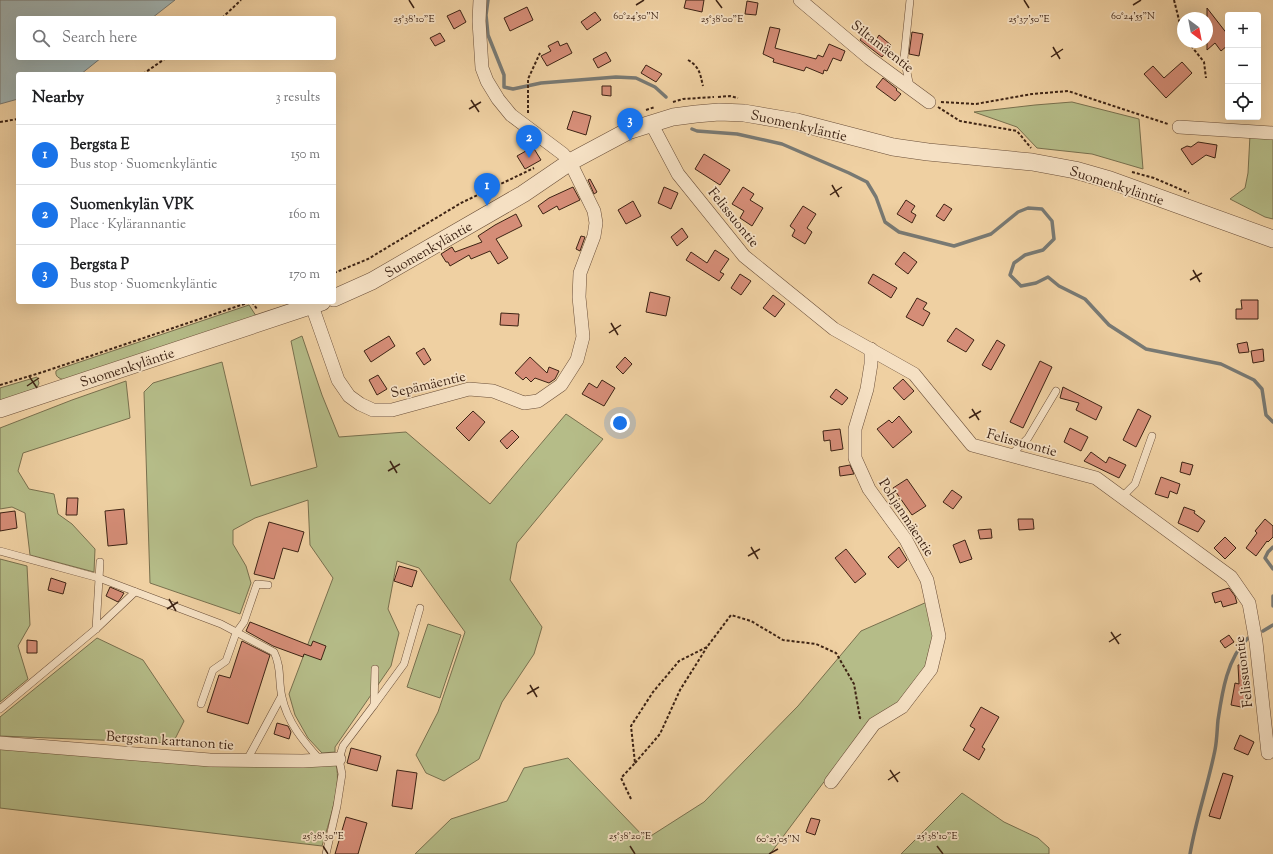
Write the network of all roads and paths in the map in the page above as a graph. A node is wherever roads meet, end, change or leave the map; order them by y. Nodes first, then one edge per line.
1 (241, 0) edge
2 (480, 0) edge
3 (800, 0) edge
4 (910, 0) edge
5 (1174, 0) edge
6 (1177, 12) edge
7 (224, 16) edge
8 (1193, 48) edge
9 (540, 53) dead end
10 (163, 60) edge
11 (688, 60) dead end
12 (146, 72) edge
13 (1206, 78) dead end
14 (703, 86) dead end
15 (910, 88) junction
16 (744, 99) dead end
17 (929, 102) junction
18 (670, 103) dead end
19 (656, 106) dead end
20 (647, 117) junction
21 (16, 119) edge
22 (0, 122) edge
23 (1179, 127) joint
24 (529, 128) junction
25 (1273, 133) edge
26 (570, 162) junction
27 (1045, 165) junction
28 (535, 167) dead end
29 (1132, 172) dead end
30 (1190, 193) dead end
31 (1273, 239) edge
32 (336, 272) edge
33 (336, 297) edge
34 (244, 304) edge
35 (317, 304) edge
36 (871, 349) junction
37 (0, 385) edge
38 (1056, 391) dead end
39 (0, 409) edge
40 (1152, 436) dead end
41 (1011, 455) junction
42 (1122, 497) junction
43 (0, 551) edge
44 (100, 562) dead end
45 (99, 578) junction
46 (268, 585) dead end
47 (135, 592) junction
48 (420, 608) dead end
49 (96, 629) junction
50 (236, 633) junction
51 (707, 647) junction
52 (375, 669) dead end
53 (282, 697) junction
54 (200, 704) dead end
55 (374, 705) junction
56 (0, 709) edge
57 (874, 724) junction
58 (0, 744) edge
59 (1270, 756) edge
60 (339, 759) junction
61 (247, 760) junction
62 (320, 760) junction
63 (635, 763) junction
64 (831, 782) dead end
65 (631, 799) dead end
66 (326, 854) edge

1 - 7 path
2 - 24 street
3 - 15 street, Siltamäentie
4 - 15 lane
5 - 6 path
8 - 13 path
9 - 24 path
10 - 12 path
11 - 14 path
15 - 17 street, Siltamäentie
16 - 18 path
17 - 23 path
17 - 27 path
19 - 20 path
20 - 26 street, Suomenkyläntie
20 - 27 street, Suomenkyläntie
20 - 36 street, Felissuontie
21 - 22 path
23 - 25 street
24 - 26 street
26 - 33 street, Suomenkyläntie
26 - 35 street, Sepämäentie
27 - 31 street, Suomenkyläntie
28 - 32 path
29 - 30 path
34 - 37 path
35 - 39 street, Suomenkyläntie
36 - 41 street, Felissuontie
36 - 57 street, Pohjanmäentie
38 - 41 lane
40 - 42 lane
41 - 42 street, Felissuontie
42 - 59 street, Felissuontie
43 - 45 lane
44 - 45 lane
45 - 47 lane
45 - 49 lane
46 - 50 lane
47 - 49 lane
47 - 50 lane
48 - 55 lane
49 - 56 lane
50 - 53 lane
50 - 54 lane
51 - 57 path
51 - 63 path
51 - 63 path
52 - 55 lane
53 - 61 lane
53 - 62 lane
55 - 60 lane
57 - 64 street, Pohjanmäentie
58 - 61 street, Bergstan kartanon tie
60 - 62 street, Bergstan kartanon tie
60 - 66 lane
61 - 62 street, Bergstan kartanon tie
63 - 65 path

